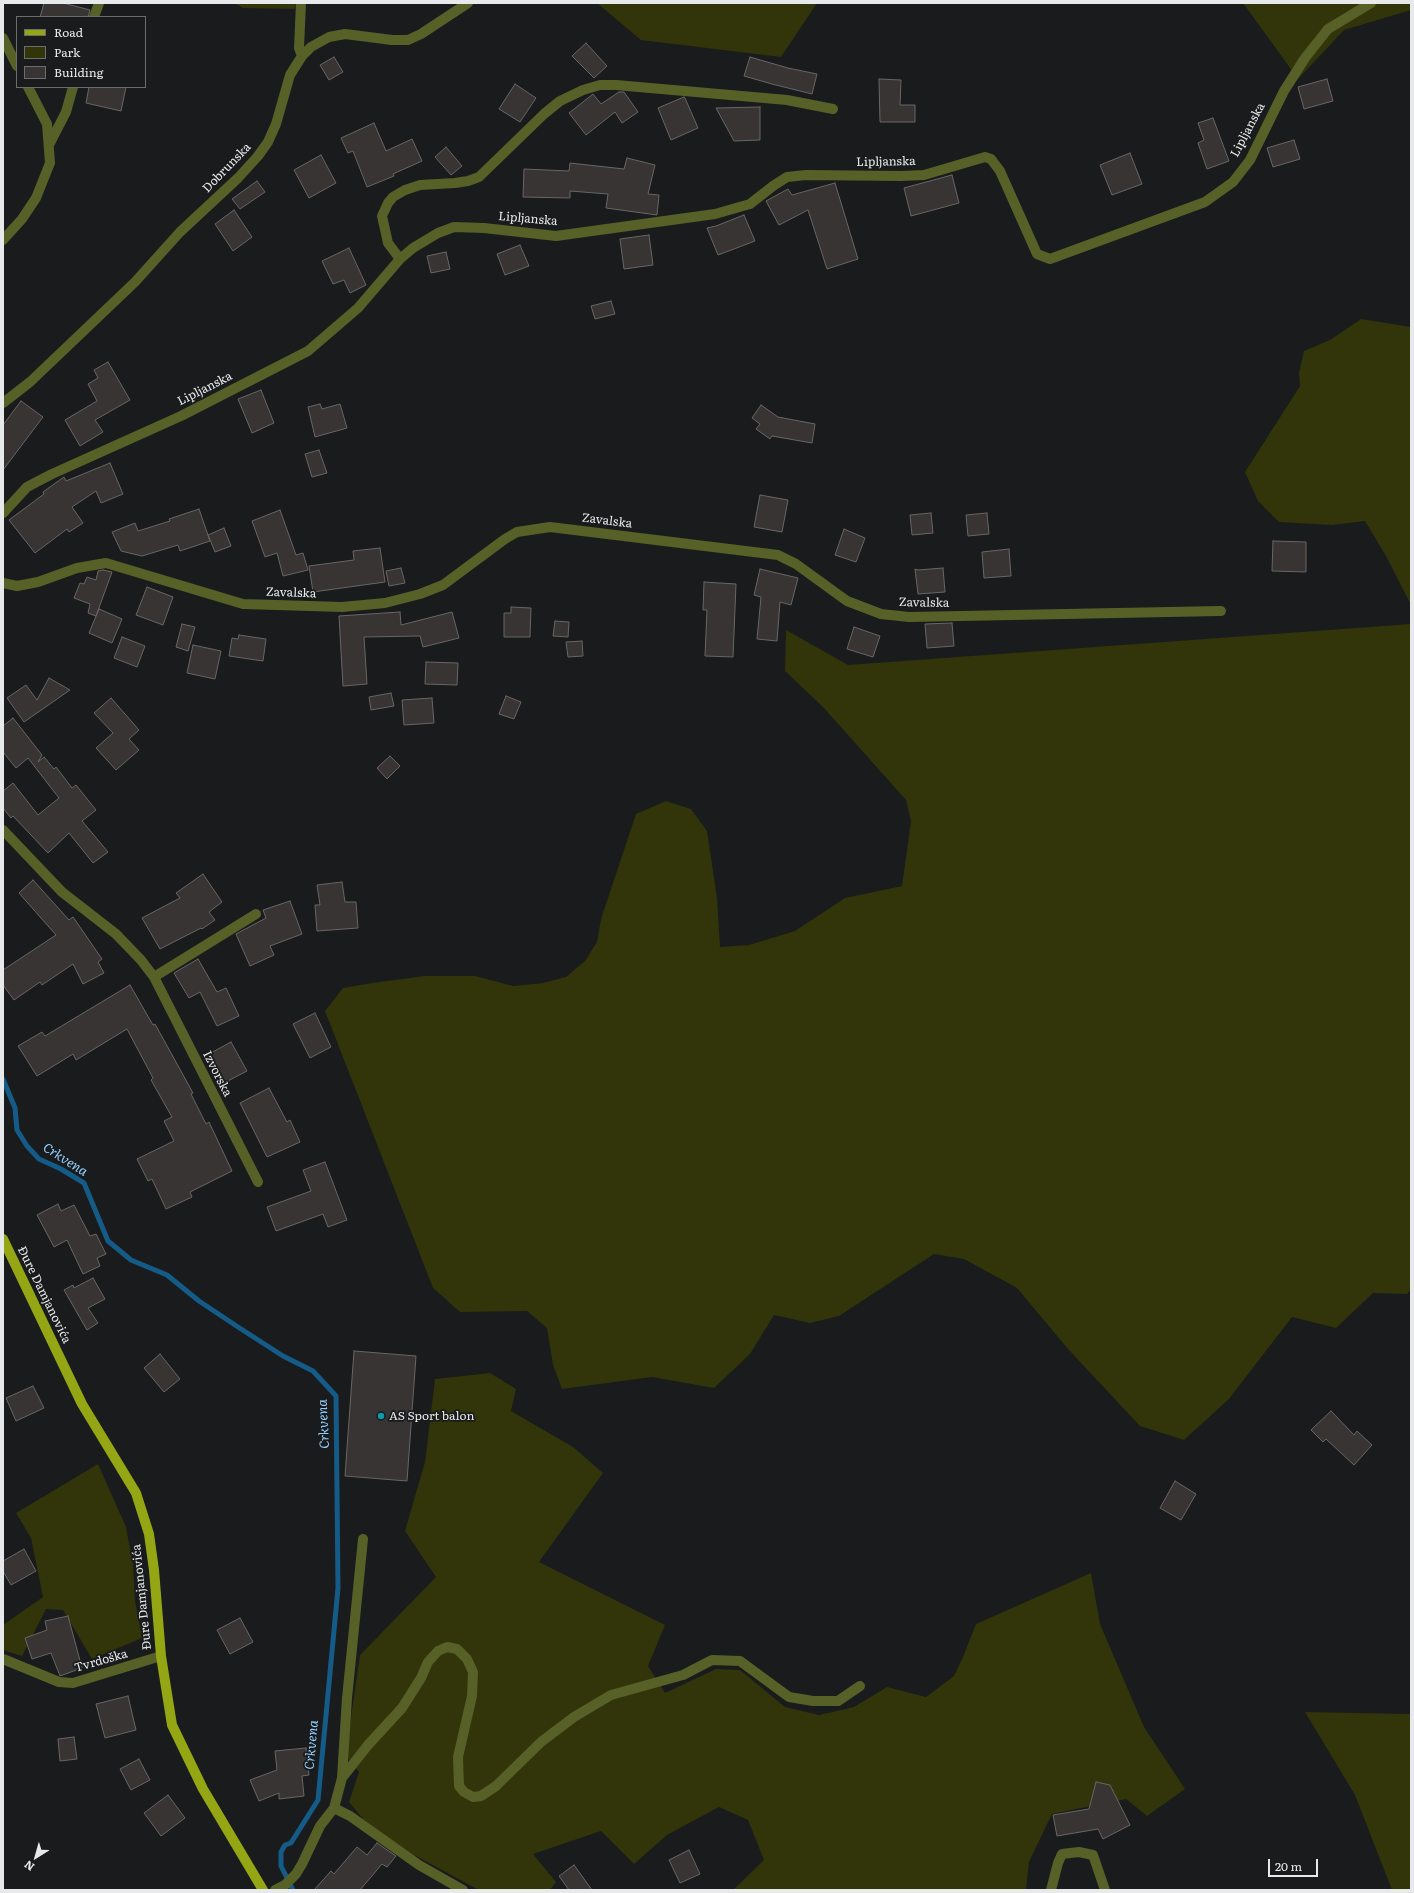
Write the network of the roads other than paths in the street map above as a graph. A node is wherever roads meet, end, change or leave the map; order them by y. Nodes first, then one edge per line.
1 (99, 3) edge
2 (301, 3) edge
3 (468, 3) edge
4 (1371, 3) edge
5 (94, 16) edge
6 (3, 38) edge
7 (302, 56) junction
8 (16, 64) edge
9 (29, 88) edge
10 (73, 88) edge
11 (832, 109) dead end
12 (49, 145) junction
13 (3, 240) edge
14 (400, 259) junction
15 (3, 403) edge
16 (3, 513) edge
17 (3, 584) edge
18 (1221, 612) dead end
19 (3, 830) edge
20 (256, 914) dead end
21 (154, 977) junction
22 (258, 1182) dead end
23 (3, 1239) edge
24 (363, 1539) dead end
25 (161, 1656) junction
26 (3, 1659) edge
27 (860, 1686) dead end
28 (342, 1778) junction
29 (334, 1808) junction
30 (263, 1890) edge
31 (275, 1890) edge
32 (463, 1890) edge
33 (1051, 1890) edge
34 (1105, 1890) edge

1 - 5 street
2 - 7 street
3 - 7 street, Dobrunska
4 - 14 street, Lipljanska
6 - 8 street
7 - 15 street, Dobrunska
9 - 12 street
10 - 12 street
11 - 14 street
12 - 13 street
14 - 16 street, Lipljanska
17 - 18 street, Zavalska
19 - 21 street, Izvorska
20 - 21 street
21 - 22 street, Izvorska
23 - 25 main road, Đure Damjanovića
24 - 28 street
25 - 26 street, Tvrdoška
25 - 30 main road, Đure Damjanovića
27 - 28 street
28 - 29 street
29 - 31 street
29 - 32 street
33 - 34 street

